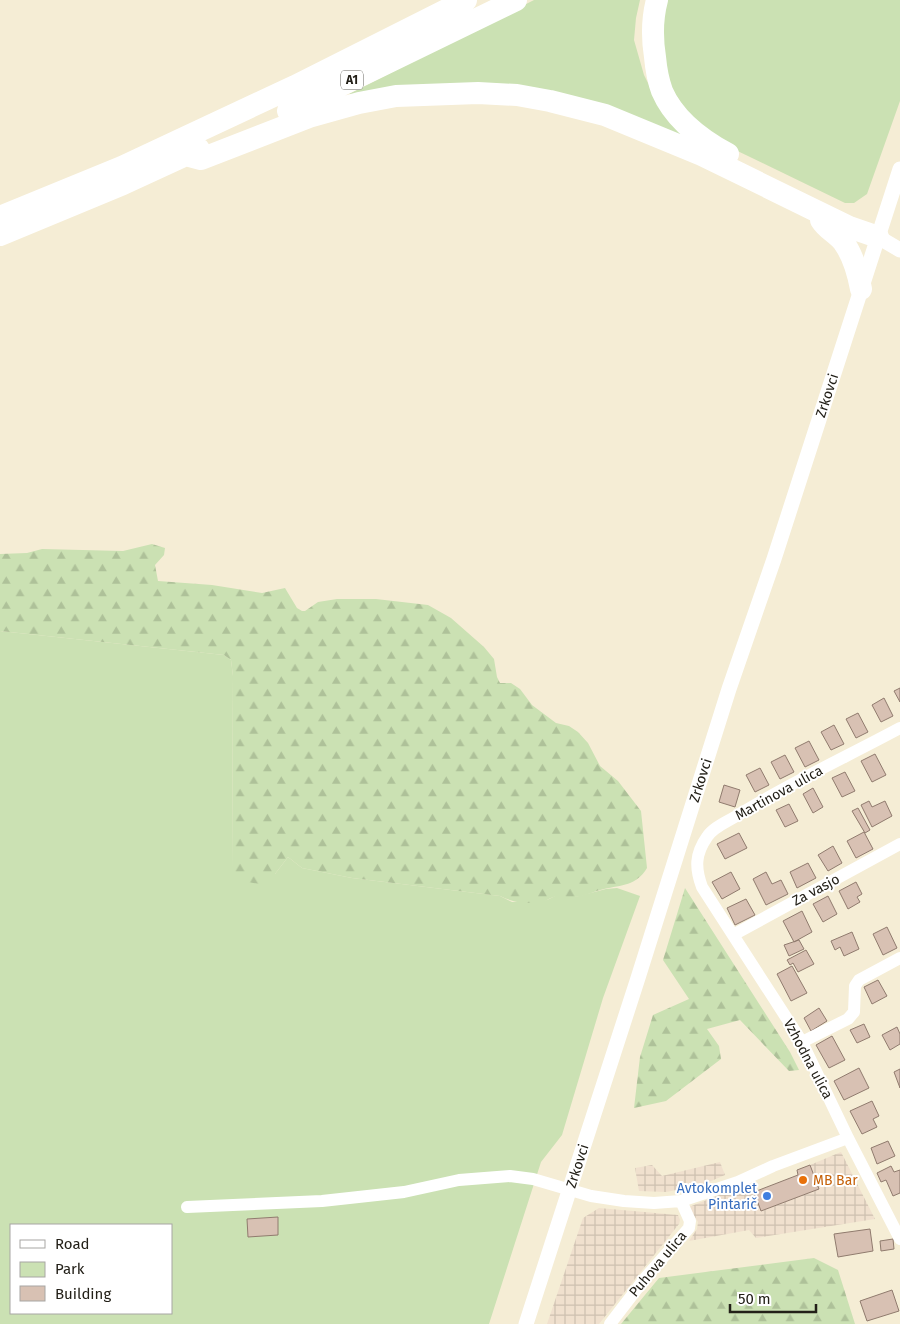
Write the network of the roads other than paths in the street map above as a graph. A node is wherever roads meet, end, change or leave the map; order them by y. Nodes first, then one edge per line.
1 (466, 0) edge
2 (516, 0) edge
3 (657, 0) edge
4 (186, 155) junction
5 (900, 169) edge
6 (816, 211) junction
7 (0, 217) edge
8 (0, 235) edge
9 (878, 237) junction
10 (900, 250) edge
11 (861, 289) junction
12 (900, 728) edge
13 (900, 844) edge
14 (702, 887) joint
15 (733, 935) junction
16 (900, 958) edge
17 (802, 1042) junction
18 (848, 1138) junction
19 (570, 1189) junction
20 (681, 1201) junction
21 (187, 1207) dead end
22 (900, 1239) edge
23 (526, 1324) edge
24 (610, 1324) edge

1 - 7 highway, A1
2 - 4 highway, A1
3 - 9 highway
4 - 6 highway
4 - 8 highway, A1
5 - 9 street, Zrkovci
6 - 9 highway
6 - 11 highway
9 - 10 street
9 - 11 street, Zrkovci
11 - 19 street, Zrkovci
12 - 14 street, Martinova ulica
13 - 15 street, Za vasjo
14 - 15 street, Vzhodna ulica
15 - 17 street, Vzhodna ulica
16 - 17 street
17 - 18 street, Vzhodna ulica
18 - 20 street
18 - 22 street, Vzhodna ulica
19 - 20 street
19 - 21 street
19 - 23 street, Zrkovci
20 - 24 street, Puhova ulica

